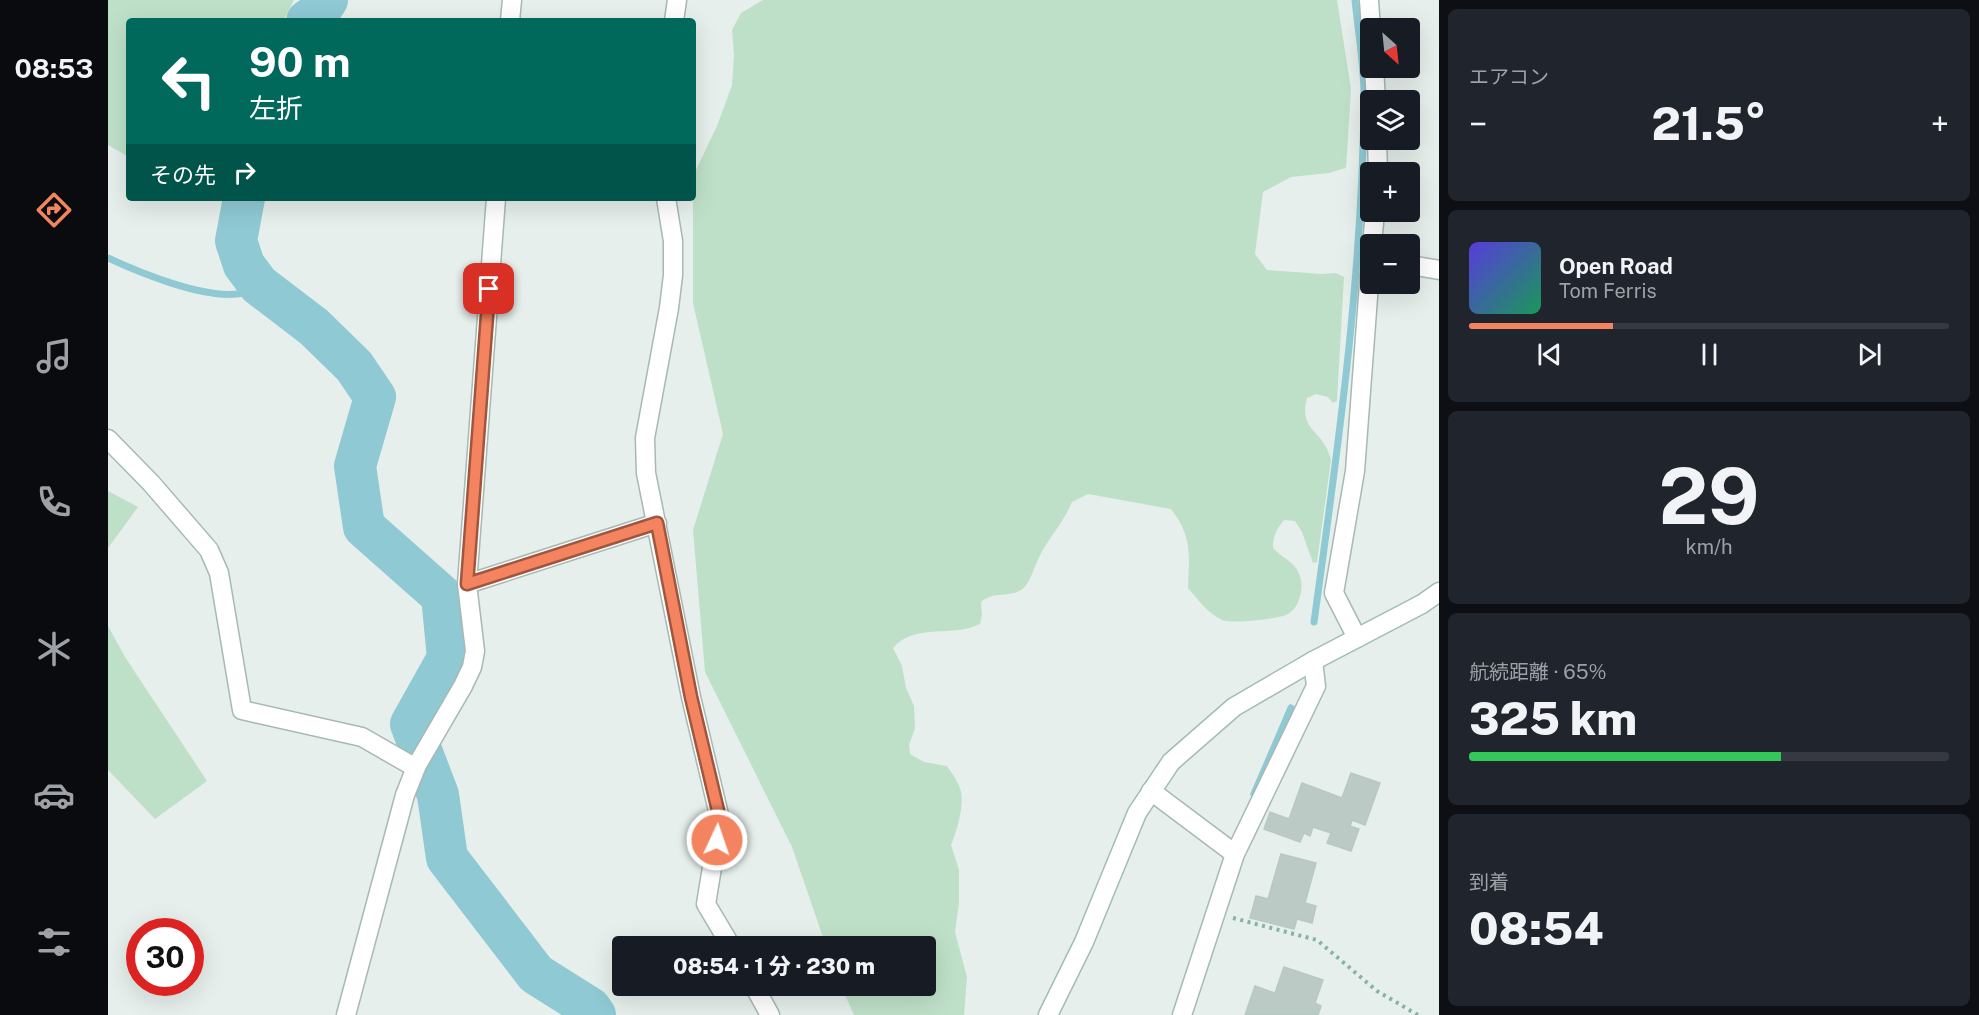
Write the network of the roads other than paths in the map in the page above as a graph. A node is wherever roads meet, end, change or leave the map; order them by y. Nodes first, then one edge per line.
1 (512, 0) edge
2 (678, 0) edge
3 (1369, 0) edge
4 (510, 18) edge
5 (675, 18) edge
6 (1370, 18) edge
7 (496, 201) edge
8 (666, 201) edge
9 (1420, 267) edge
10 (1439, 270) edge
11 (1368, 294) edge
12 (108, 439) edge
13 (657, 523) junction
14 (467, 584) junction
15 (1439, 592) edge
16 (1357, 638) junction
17 (1313, 661) junction
18 (420, 761) junction
19 (1151, 791) junction
20 (1235, 854) junction
21 (725, 936) edge
22 (760, 996) edge
23 (346, 1015) edge
24 (770, 1015) edge
25 (1048, 1015) edge
26 (1182, 1015) edge

1 - 4 street
2 - 5 street
3 - 6 street
7 - 14 street
8 - 13 street
9 - 10 street
11 - 16 street
12 - 18 street
13 - 14 street
13 - 21 street
14 - 18 street
15 - 16 street
16 - 17 street
17 - 19 street
17 - 20 street
18 - 23 street
19 - 20 street
19 - 25 street
20 - 26 street
22 - 24 street

